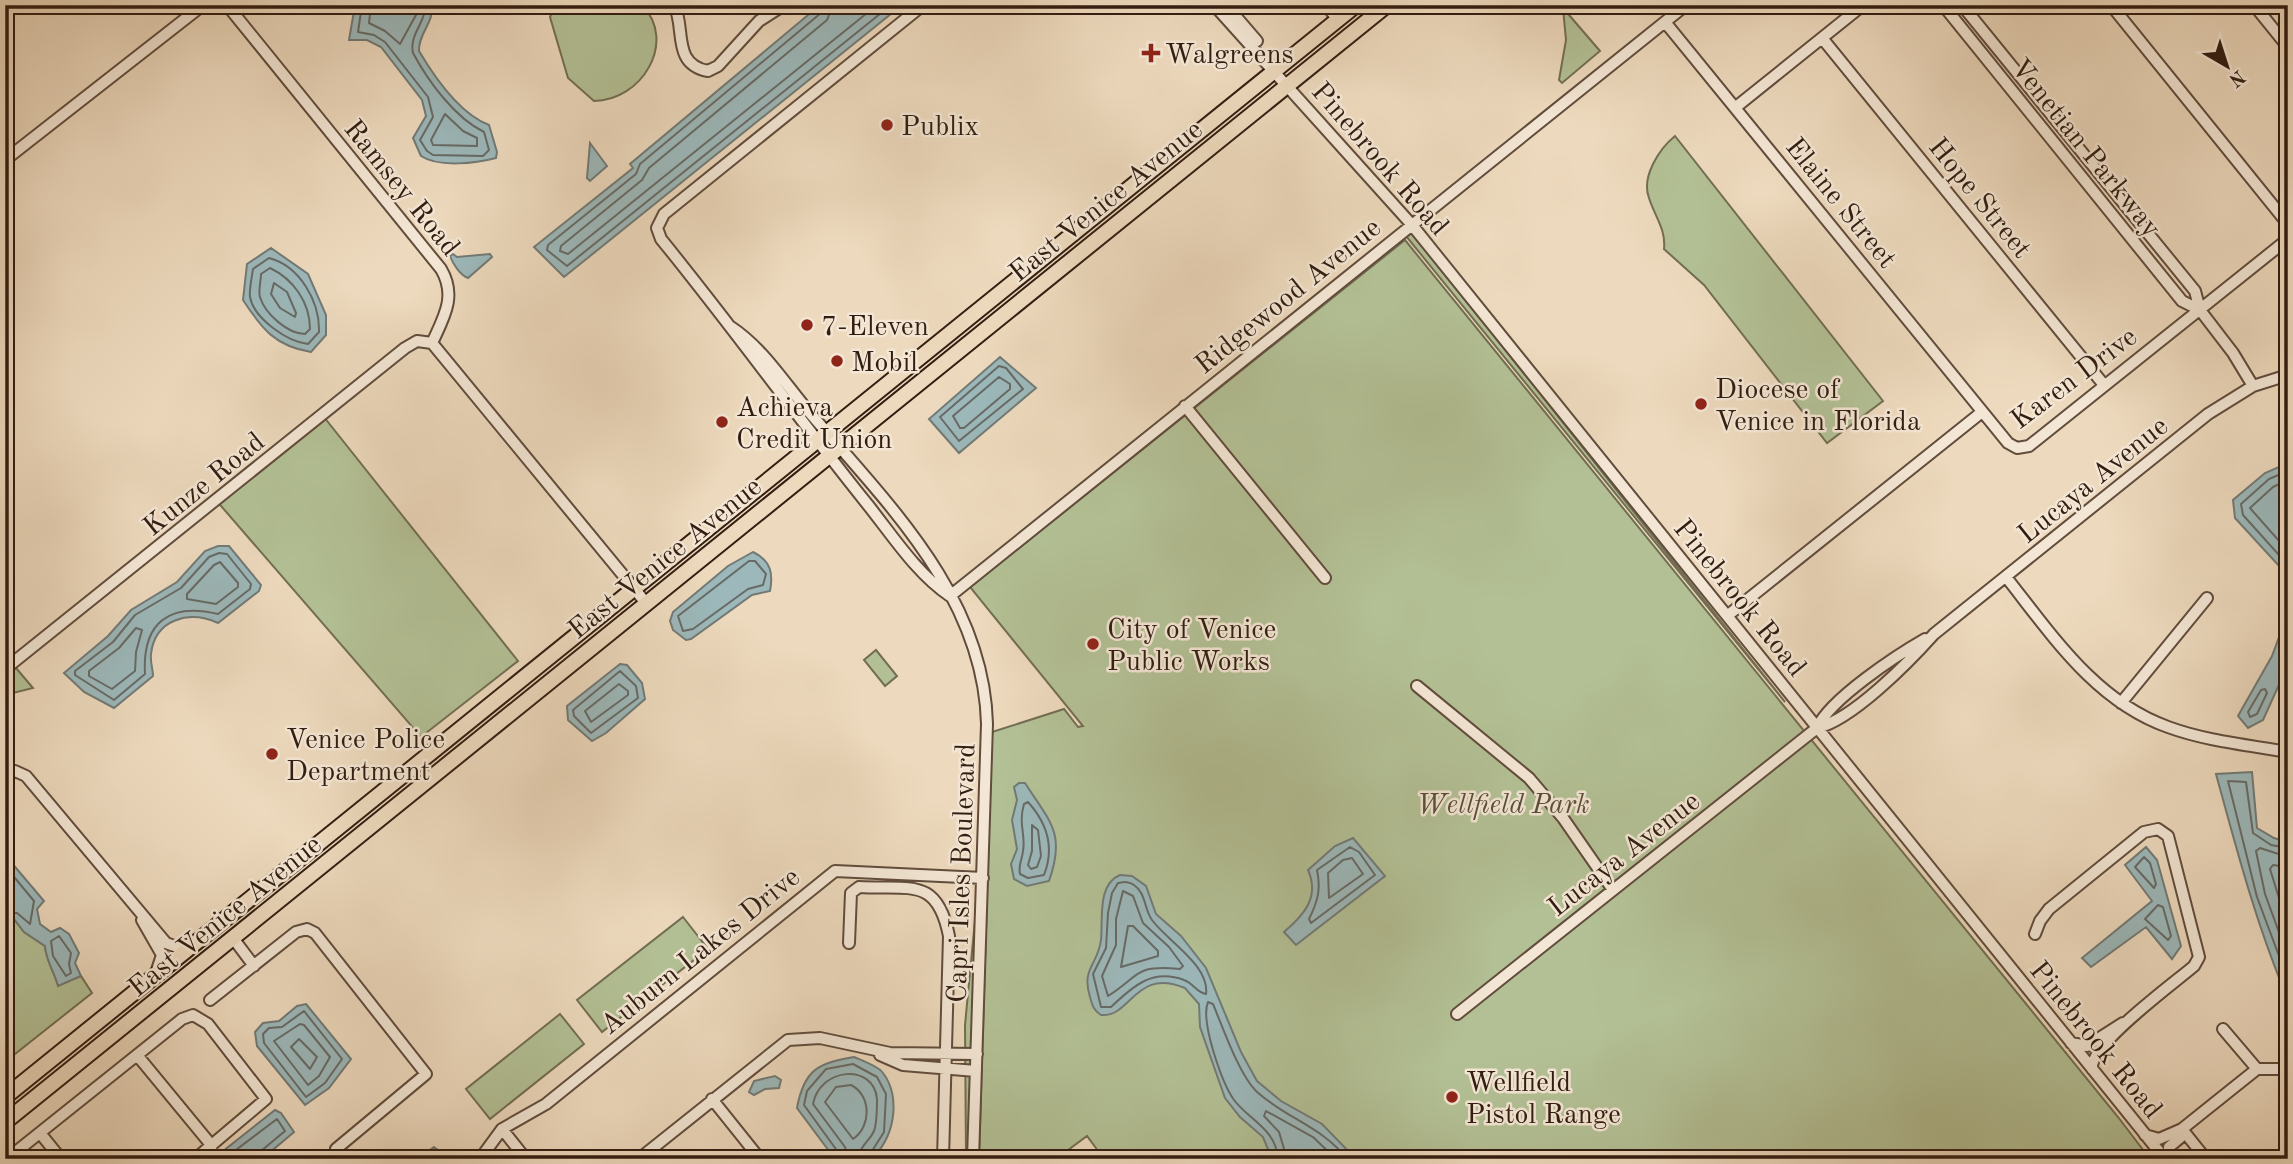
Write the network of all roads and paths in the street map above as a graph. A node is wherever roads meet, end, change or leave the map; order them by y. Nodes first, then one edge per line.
1 (203, 5) edge
2 (228, 5) edge
3 (674, 5) edge
4 (784, 5) edge
5 (923, 5) edge
6 (1214, 5) edge
7 (1226, 5) edge
8 (1326, 5) edge
9 (1356, 5) edge
10 (1387, 5) edge
11 (1686, 5) edge
12 (1863, 5) edge
13 (1943, 5) edge
14 (1962, 5) edge
15 (2111, 5) edge
16 (2254, 5) edge
17 (1338, 20) junction
18 (1665, 22) junction
19 (1822, 38) junction
20 (2288, 47) edge
21 (1275, 71) junction
22 (2017, 72) junction
23 (2005, 82) junction
24 (1287, 85) junction
25 (1736, 107) junction
26 (5, 160) edge
27 (2107, 182) junction
28 (1124, 191) junction
29 (2094, 192) junction
30 (2288, 224) edge
31 (1412, 225) junction
32 (2288, 239) edge
33 (1063, 241) junction
34 (1066, 263) junction
35 (2200, 310) junction
36 (984, 330) junction
37 (432, 343) junction
38 (2288, 375) edge
39 (2105, 385) junction
40 (2253, 386) junction
41 (1185, 406) junction
42 (1982, 412) junction
43 (821, 436) junction
44 (840, 446) junction
45 (828, 456) junction
46 (2006, 577) junction
47 (1325, 579) dead end
48 (634, 588) junction
49 (950, 596) junction
50 (2207, 598) dead end
51 (646, 603) junction
52 (1727, 616) junction
53 (5, 669) edge
54 (514, 686) junction
55 (1417, 686) dead end
56 (2121, 703) junction
57 (1817, 728) junction
58 (2288, 752) edge
59 (5, 775) edge
60 (401, 804) junction
61 (983, 878) junction
62 (1613, 890) junction
63 (141, 917) junction
64 (207, 933) junction
65 (2035, 934) dead end
66 (233, 938) junction
67 (849, 943) dead end
68 (254, 966) junction
69 (152, 979) junction
70 (210, 1000) dead end
71 (1457, 1014) dead end
72 (2126, 1022) junction
73 (2223, 1029) dead end
74 (2071, 1042) junction
75 (874, 1052) junction
76 (946, 1054) junction
77 (977, 1054) junction
78 (137, 1055) junction
79 (945, 1069) junction
80 (2092, 1069) junction
81 (2257, 1069) junction
82 (2288, 1069) edge
83 (976, 1070) junction
84 (5, 1097) edge
85 (712, 1099) junction
86 (5, 1122) edge
87 (502, 1129) junction
88 (2182, 1129) junction
89 (40, 1133) junction
90 (2144, 1134) junction
91 (212, 1146) junction
92 (336, 1149) dead end
93 (8, 1159) edge
94 (61, 1159) edge
95 (195, 1159) edge
96 (480, 1159) edge
97 (526, 1159) edge
98 (639, 1159) edge
99 (760, 1159) edge
100 (943, 1159) edge
101 (974, 1159) edge
102 (2166, 1159) edge
103 (2206, 1159) edge

1 - 26 street
2 - 37 street, Ramsey Road
3 - 4 street
5 - 43 street
6 - 21 street, Pinebrook Road
7 - 21 street, Pinebrook Road
8 - 17 street
9 - 17 main road, East Venice Avenue
10 - 24 main road, East Venice Avenue
11 - 18 street, Ridgewood Avenue
12 - 19 street
13 - 23 street, Venetian Parkway
14 - 22 street, Venetian Parkway
15 - 30 street
16 - 20 street
17 - 21 main road, East Venice Avenue
18 - 25 street, Elaine Street
18 - 31 street, Ridgewood Avenue
19 - 25 street
19 - 39 street, Hope Street
21 - 24 street, Pinebrook Road
21 - 28 main road, East Venice Avenue
22 - 23 street
22 - 27 street, Venetian Parkway
23 - 29 street, Venetian Parkway
24 - 31 street, Pinebrook Road
24 - 34 main road, East Venice Avenue
25 - 42 street, Elaine Street
27 - 29 street
27 - 35 street, Venetian Parkway
28 - 33 main road, East Venice Avenue
28 - 34 main road
29 - 35 street, Venetian Parkway
31 - 41 street, Ridgewood Avenue
31 - 52 street, Pinebrook Road
32 - 35 street, Karen Drive
33 - 36 main road
33 - 43 main road, East Venice Avenue
34 - 36 main road, East Venice Avenue
35 - 39 street, Karen Drive
35 - 40 street, Venetian Parkway
36 - 44 main road, East Venice Avenue
37 - 48 street
37 - 53 street, Kunze Road
38 - 40 street, Lucaya Avenue
39 - 42 street, Karen Drive
40 - 46 street, Lucaya Avenue
41 - 47 street
41 - 49 street, Ridgewood Avenue
42 - 52 street, Karen Drive
43 - 44 street, Capri Isles Boulevard
43 - 45 street, Capri Isles Boulevard
43 - 48 main road, East Venice Avenue
44 - 45 main road, East Venice Avenue
44 - 49 street, Capri Isles Boulevard
45 - 49 street, Capri Isles Boulevard
45 - 51 main road, East Venice Avenue
46 - 56 street
46 - 57 street, Lucaya Avenue
48 - 51 street
48 - 54 main road, East Venice Avenue
49 - 61 street, Capri Isles Boulevard
50 - 56 street
51 - 60 main road, East Venice Avenue
52 - 57 street, Pinebrook Road
54 - 60 main road
54 - 64 main road, East Venice Avenue
55 - 62 street
56 - 58 street
57 - 62 street, Lucaya Avenue
57 - 74 street, Pinebrook Road
59 - 63 street
60 - 66 main road, East Venice Avenue
61 - 77 street, Capri Isles Boulevard
61 - 87 street, Auburn Lakes Drive
62 - 71 street, Lucaya Avenue
63 - 64 street
63 - 69 street
64 - 69 main road, East Venice Avenue
65 - 72 street
66 - 68 street
66 - 86 main road, East Venice Avenue
67 - 76 street
68 - 70 street
68 - 92 street
69 - 84 main road, East Venice Avenue
72 - 74 street
72 - 80 street
73 - 81 street
74 - 80 street, Pinebrook Road
75 - 76 street
75 - 79 street
75 - 85 street
76 - 77 street
76 - 79 street
77 - 83 street, Capri Isles Boulevard
78 - 89 street
78 - 91 street
78 - 91 street
79 - 83 street
79 - 100 street
80 - 90 street, Pinebrook Road
81 - 82 street
81 - 88 street
83 - 101 street, Capri Isles Boulevard
85 - 98 street
85 - 99 street
87 - 96 street, Auburn Lakes Drive
87 - 97 street
88 - 90 street
88 - 102 street
88 - 103 street
89 - 93 street
89 - 94 street
90 - 102 street, Pinebrook Road
91 - 95 street

